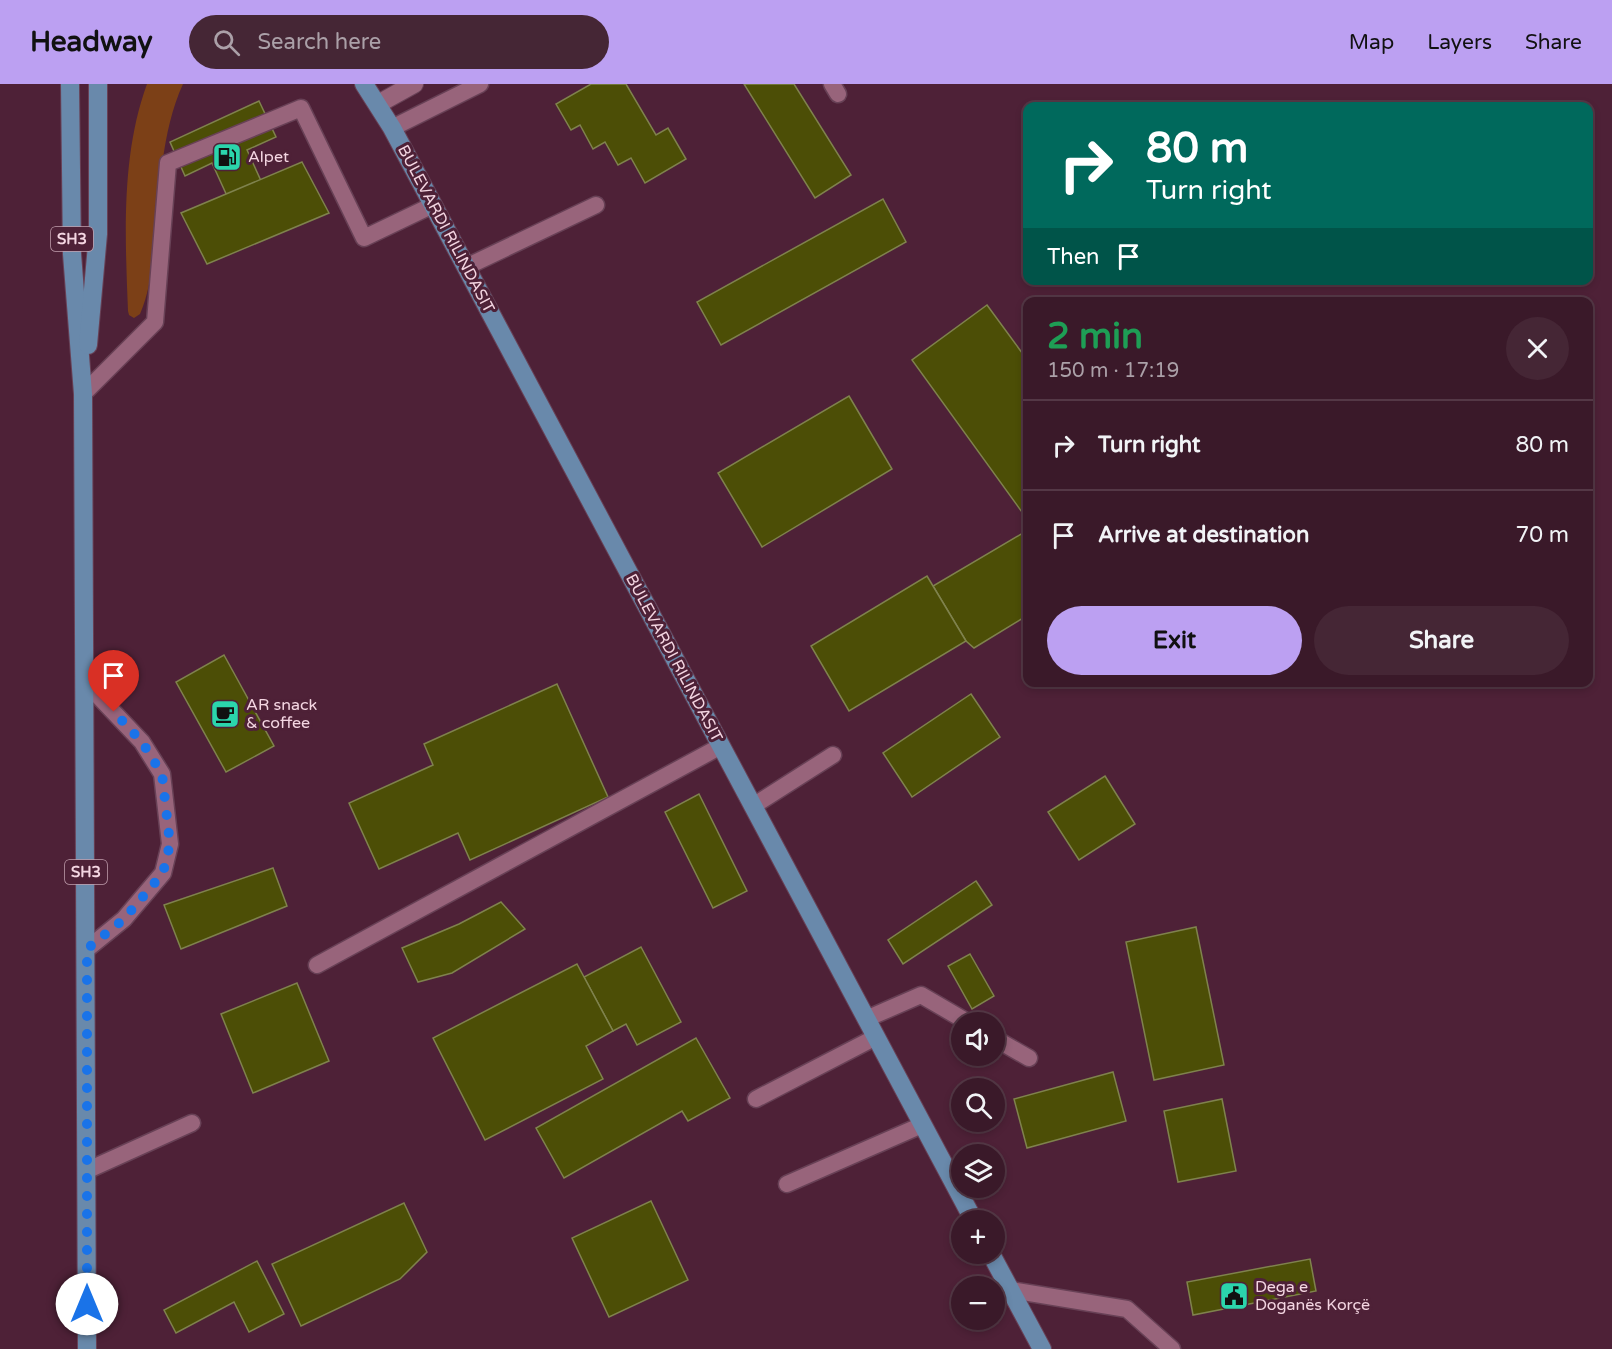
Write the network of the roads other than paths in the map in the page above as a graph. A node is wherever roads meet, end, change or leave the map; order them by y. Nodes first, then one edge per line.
1 (70, 84) edge
2 (98, 84) edge
3 (109, 84) edge
4 (414, 84) edge
5 (480, 84) edge
6 (371, 92) edge
7 (98, 109) junction
8 (392, 128) junction
9 (596, 205) dead end
10 (433, 206) junction
11 (466, 267) junction
12 (83, 394) junction
13 (85, 682) junction
14 (721, 746) junction
15 (833, 755) dead end
16 (753, 806) junction
17 (87, 949) junction
18 (317, 965) dead end
19 (951, 1012) edge
20 (866, 1019) junction
21 (876, 1037) junction
22 (1005, 1044) edge
23 (1029, 1058) dead end
24 (756, 1099) dead end
25 (192, 1123) dead end
26 (922, 1125) junction
27 (88, 1170) junction
28 (787, 1184) dead end
29 (968, 1210) edge
30 (997, 1264) edge
31 (1011, 1290) junction
32 (87, 1349) edge
33 (1042, 1349) edge
34 (1172, 1349) edge

1 - 12 main road, SH3
2 - 7 main road, SH3
3 - 7 main road
4 - 6 street
5 - 8 lane
6 - 8 main road, BULEVARDI RILINDASIT
7 - 12 main road, SH3
8 - 10 main road, BULEVARDI RILINDASIT
9 - 11 lane
10 - 11 main road, BULEVARDI RILINDASIT
10 - 12 lane
11 - 14 main road, BULEVARDI RILINDASIT
12 - 13 main road, SH3
13 - 17 main road, SH3
13 - 17 lane
14 - 16 main road, BULEVARDI RILINDASIT
14 - 18 lane
15 - 16 lane
16 - 20 main road, BULEVARDI RILINDASIT
17 - 27 main road, SH3
19 - 20 lane
20 - 21 main road, BULEVARDI RILINDASIT
21 - 24 lane
21 - 26 main road, BULEVARDI RILINDASIT
22 - 23 lane
25 - 27 lane
26 - 28 lane
26 - 29 main road, BULEVARDI RILINDASIT
27 - 32 main road, SH3
30 - 31 main road
31 - 33 main road
31 - 34 lane

